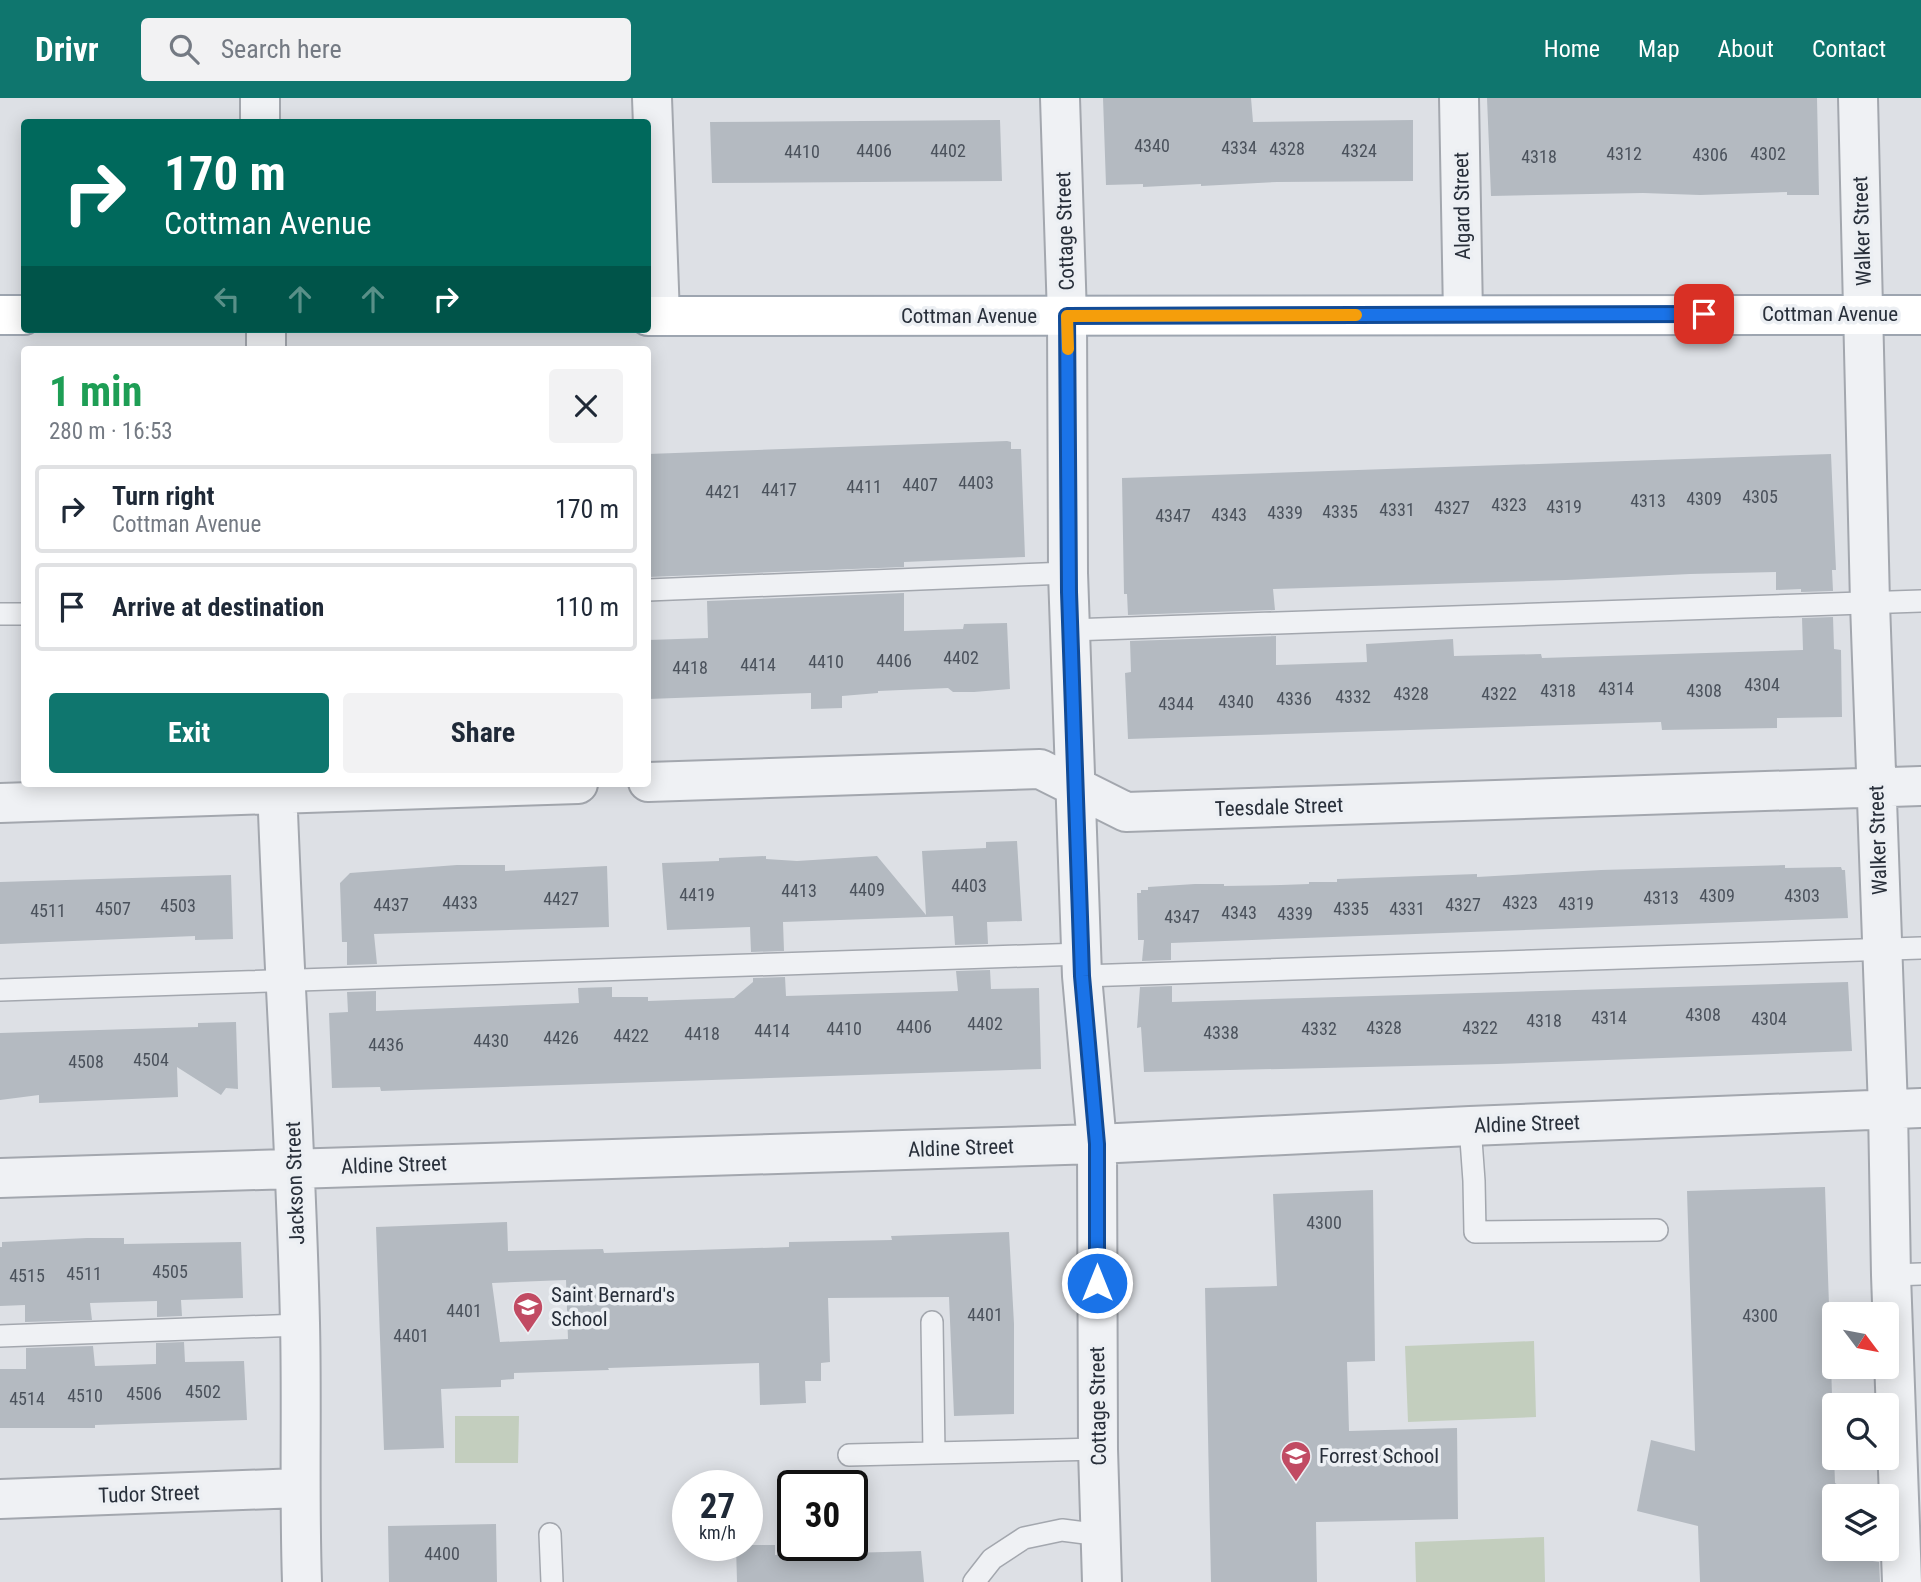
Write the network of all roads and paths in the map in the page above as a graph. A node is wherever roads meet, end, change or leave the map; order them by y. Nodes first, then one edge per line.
1 (260, 98) edge
2 (652, 98) edge
3 (1060, 98) edge
4 (1459, 98) edge
5 (1858, 98) edge
6 (260, 119) edge
7 (1463, 314) junction
8 (1865, 314) junction
9 (0, 315) edge
10 (21, 315) edge
11 (1921, 315) edge
12 (654, 316) edge
13 (1067, 316) junction
14 (1068, 573) junction
15 (651, 590) edge
16 (1921, 601) edge
17 (1870, 603) junction
18 (0, 614) edge
19 (21, 614) edge
20 (1070, 631) junction
21 (651, 782) edge
22 (1921, 786) edge
23 (397, 787) edge
24 (1075, 787) junction
25 (1877, 788) junction
26 (277, 789) edge
27 (0, 803) edge
28 (1921, 948) edge
29 (1881, 950) junction
30 (1081, 965) junction
31 (286, 980) junction
32 (0, 990) edge
33 (1905, 1109) edge
34 (1470, 1126) junction
35 (1097, 1144) junction
36 (295, 1168) junction
37 (0, 1178) edge
38 (1657, 1230) dead end
39 (1906, 1275) edge
40 (932, 1322) dead end
41 (300, 1325) junction
42 (0, 1336) edge
43 (1909, 1436) edge
44 (1098, 1449) junction
45 (934, 1453) junction
46 (849, 1455) dead end
47 (299, 1488) junction
48 (0, 1499) edge
49 (550, 1534) dead end
50 (1101, 1535) junction
51 (302, 1582) edge
52 (552, 1582) edge
53 (974, 1582) edge
54 (1102, 1582) edge
55 (1902, 1582) edge

1 - 6 street
2 - 12 street
3 - 13 street, Cottage Street
4 - 7 street, Algard Street
5 - 8 street, Walker Street
7 - 8 main road, Cottman Avenue
7 - 13 main road, Cottman Avenue
8 - 11 main road, Cottman Avenue
8 - 17 street, Walker Street
9 - 10 main road
12 - 13 main road, Cottman Avenue
13 - 14 street, Cottage Street
14 - 15 lane
14 - 20 street, Cottage Street
16 - 17 lane
17 - 20 lane
17 - 25 street, Walker Street
18 - 19 lane
20 - 24 street, Cottage Street
21 - 24 street, Teesdale Street
22 - 25 street, Teesdale Street
23 - 26 street
24 - 25 street, Teesdale Street
24 - 30 street, Cottage Street
25 - 29 street, Walker Street
26 - 27 street
26 - 31 street, Jackson Street
28 - 29 lane
29 - 30 lane
29 - 33 street, Walker Street
30 - 31 lane
30 - 35 street, Cottage Street
31 - 32 lane
31 - 36 street, Jackson Street
33 - 34 street, Aldine Street
33 - 39 street, Walker Street
34 - 35 street, Aldine Street
34 - 38 lane
35 - 36 street, Aldine Street
35 - 44 street, Cottage Street
36 - 37 street, Aldine Street
36 - 41 street, Jackson Street
39 - 43 street, Walker Street
40 - 45 lane
41 - 42 lane
41 - 47 street, Jackson Street
43 - 55 street, Walker Street
44 - 45 lane
44 - 50 street, Cottage Street
45 - 46 lane
47 - 48 street, Tudor Street
47 - 51 street, Jackson Street
49 - 52 lane
50 - 53 lane
50 - 54 street, Cottage Street

